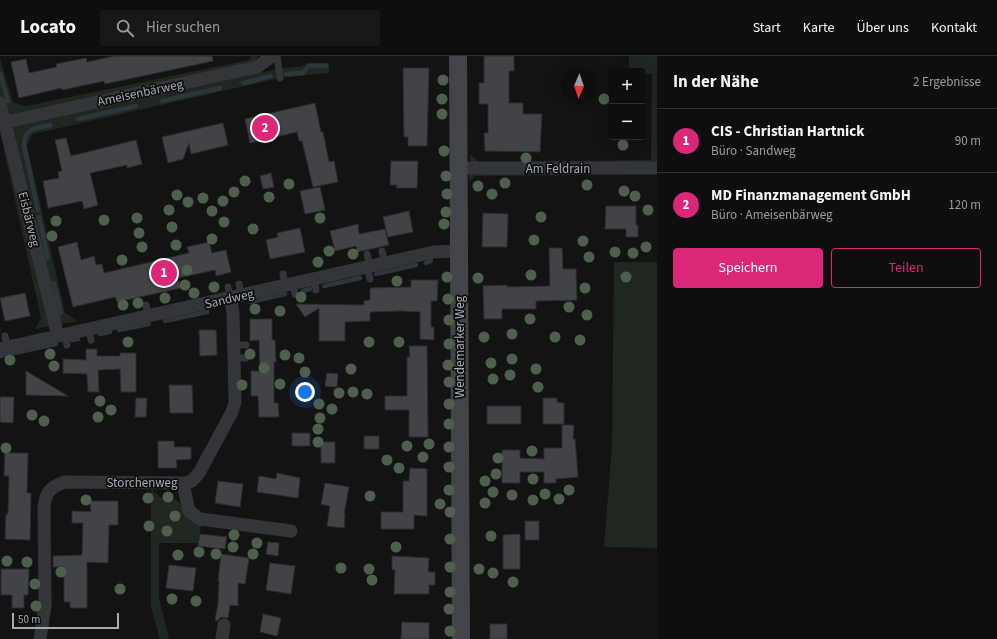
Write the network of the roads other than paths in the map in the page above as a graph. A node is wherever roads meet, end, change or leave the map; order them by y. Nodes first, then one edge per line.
1 (272, 56) edge
2 (277, 56) edge
3 (458, 56) edge
4 (280, 78) dead end
5 (0, 103) edge
6 (6, 122) junction
7 (458, 168) junction
8 (657, 168) edge
9 (459, 251) junction
10 (234, 291) junction
11 (63, 338) junction
12 (4, 344) edge
13 (183, 480) junction
14 (291, 531) dead end
15 (224, 625) dead end
16 (40, 639) edge
17 (222, 639) edge
18 (461, 639) edge

1 - 6 street, Ameisenbärweg
2 - 4 lane
3 - 7 street, Wendemarker Weg
5 - 6 street, Eisbärweg
6 - 11 street, Eisbärweg
7 - 8 street, Am Feldrain
7 - 9 street, Wendemarker Weg
9 - 10 street, Sandweg
9 - 18 street, Wendemarker Weg
10 - 11 street, Sandweg
10 - 13 street, Storchenweg
11 - 12 street, Sandweg
13 - 14 street
13 - 16 street, Storchenweg
15 - 17 street

